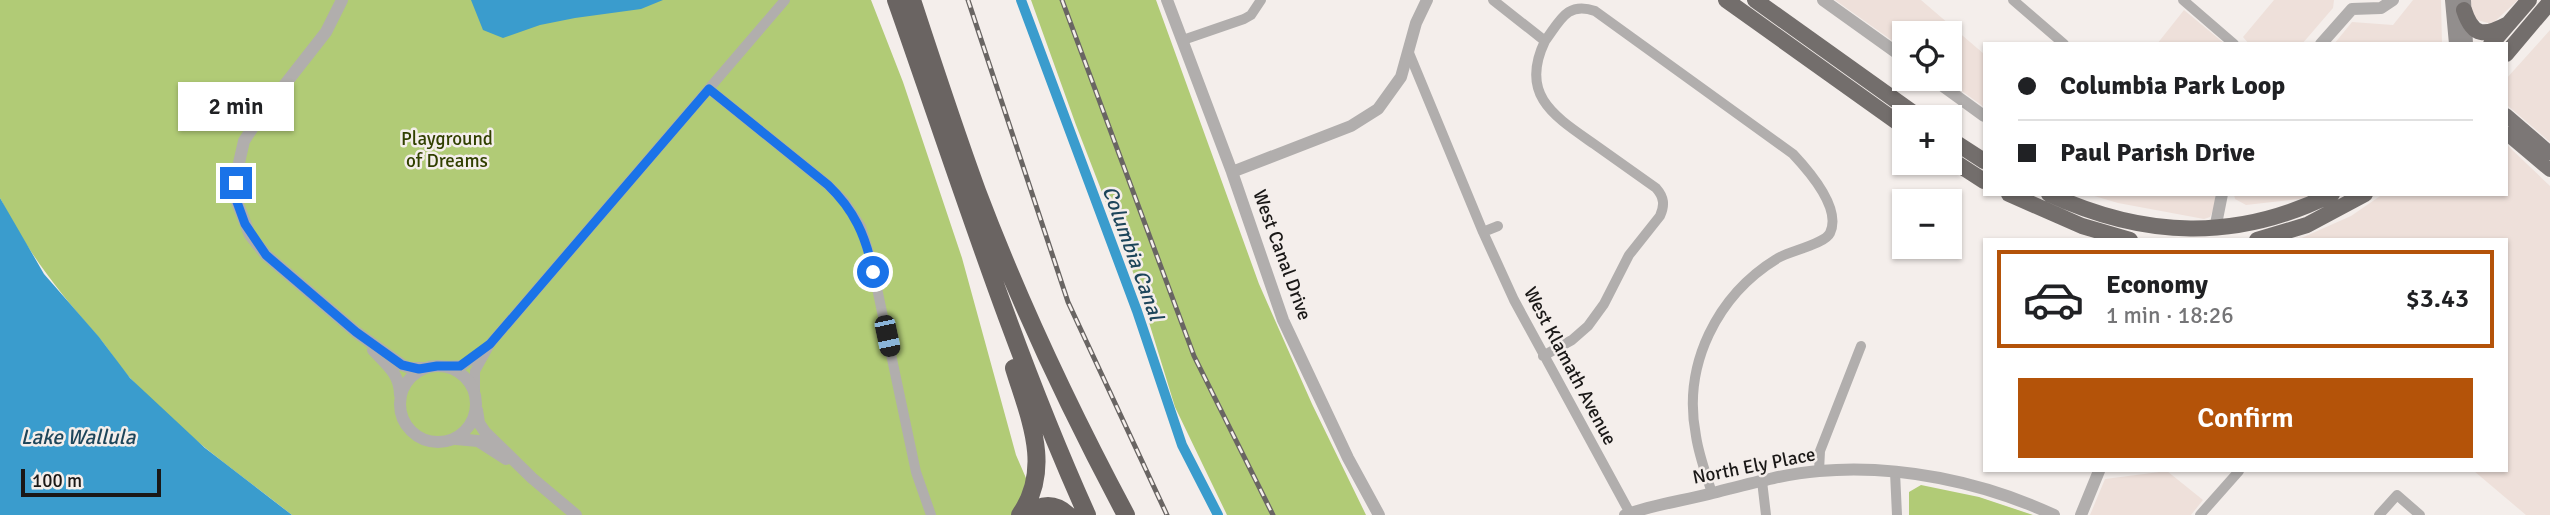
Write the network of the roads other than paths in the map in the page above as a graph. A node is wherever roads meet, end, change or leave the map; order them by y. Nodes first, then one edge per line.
1 (342, 0) edge
2 (785, 0) edge
3 (896, 0) edge
4 (912, 0) edge
5 (1167, 0) edge
6 (1261, 0) edge
7 (1427, 0) edge
8 (1493, 0) edge
9 (1726, 0) edge
10 (1755, 0) edge
11 (1823, 0) edge
12 (2013, 0) edge
13 (2183, 0) edge
14 (2393, 0) edge
15 (2529, 0) edge
16 (2550, 2) edge
17 (2460, 3) edge
18 (2354, 4) edge
19 (2508, 24) junction
20 (1183, 40) junction
21 (1545, 41) junction
22 (2062, 42) edge
23 (2232, 42) edge
24 (2323, 42) edge
25 (2455, 42) edge
26 (2466, 42) edge
27 (2493, 42) edge
28 (1892, 49) edge
29 (2508, 52) edge
30 (1409, 53) junction
31 (709, 89) junction
32 (1950, 91) edge
33 (1902, 105) edge
34 (1983, 115) edge
35 (2508, 117) edge
36 (1892, 118) edge
37 (2508, 135) edge
38 (1962, 147) edge
39 (2550, 153) edge
40 (1983, 160) edge
41 (1962, 167) edge
42 (2550, 170) edge
43 (1232, 172) junction
44 (1983, 180) edge
45 (2014, 196) edge
46 (2053, 196) edge
47 (2222, 196) edge
48 (2327, 196) edge
49 (2361, 196) edge
50 (1498, 226) dead end
51 (2215, 229) junction
52 (975, 230) junction
53 (1483, 232) junction
54 (2123, 238) edge
55 (2264, 238) edge
56 (356, 332) junction
57 (490, 344) junction
58 (1861, 346) dead end
59 (1543, 356) junction
60 (444, 366) junction
61 (425, 368) junction
62 (400, 399) junction
63 (476, 400) junction
64 (453, 440) junction
65 (1819, 471) junction
66 (1895, 472) junction
67 (2099, 472) edge
68 (2238, 472) edge
69 (532, 478) junction
70 (1762, 481) junction
71 (1712, 493) junction
72 (1629, 514) edge
73 (576, 515) edge
74 (931, 515) edge
75 (1020, 515) edge
76 (1028, 515) edge
77 (1068, 515) edge
78 (1087, 515) edge
79 (1126, 515) edge
80 (1379, 515) edge
81 (1766, 515) edge
82 (1897, 515) edge
83 (2054, 515) edge
84 (2081, 515) edge
85 (2200, 515) edge
86 (2379, 515) edge
87 (2420, 515) edge

1 - 56 street
2 - 31 street
3 - 52 highway
4 - 79 highway
5 - 20 street, West Canal Drive
6 - 20 street
7 - 30 street
8 - 21 street
9 - 36 highway
10 - 33 highway
11 - 28 street
12 - 22 street
13 - 23 street
14 - 18 street
15 - 19 highway
16 - 29 highway
17 - 19 highway
17 - 25 main road
17 - 26 main road
18 - 24 street
19 - 27 highway
20 - 43 street, West Canal Drive
21 - 59 street
21 - 71 street
30 - 43 street
30 - 53 street, West Klamath Avenue
31 - 57 street
31 - 74 street
32 - 34 street
35 - 39 main road
37 - 42 main road
38 - 40 highway
41 - 44 highway
43 - 80 street, West Canal Drive
45 - 54 highway
46 - 51 highway
47 - 51 street
48 - 51 highway
49 - 55 highway
50 - 53 street
52 - 75 highway
52 - 78 highway
53 - 59 street, West Klamath Avenue
56 - 61 street
56 - 62 street
57 - 60 street
57 - 63 street
58 - 65 street
59 - 72 street, West Klamath Avenue
60 - 61 street
60 - 63 street
61 - 62 street
62 - 64 street
63 - 64 street
63 - 69 street
64 - 69 street
65 - 66 street, North Ely Place
65 - 70 street, North Ely Place
66 - 82 street
66 - 83 street, North Ely Place
67 - 84 street
68 - 85 street
69 - 73 street
70 - 71 street, North Ely Place
70 - 81 street
71 - 72 street, North Ely Place
76 - 77 highway
86 - 87 street

